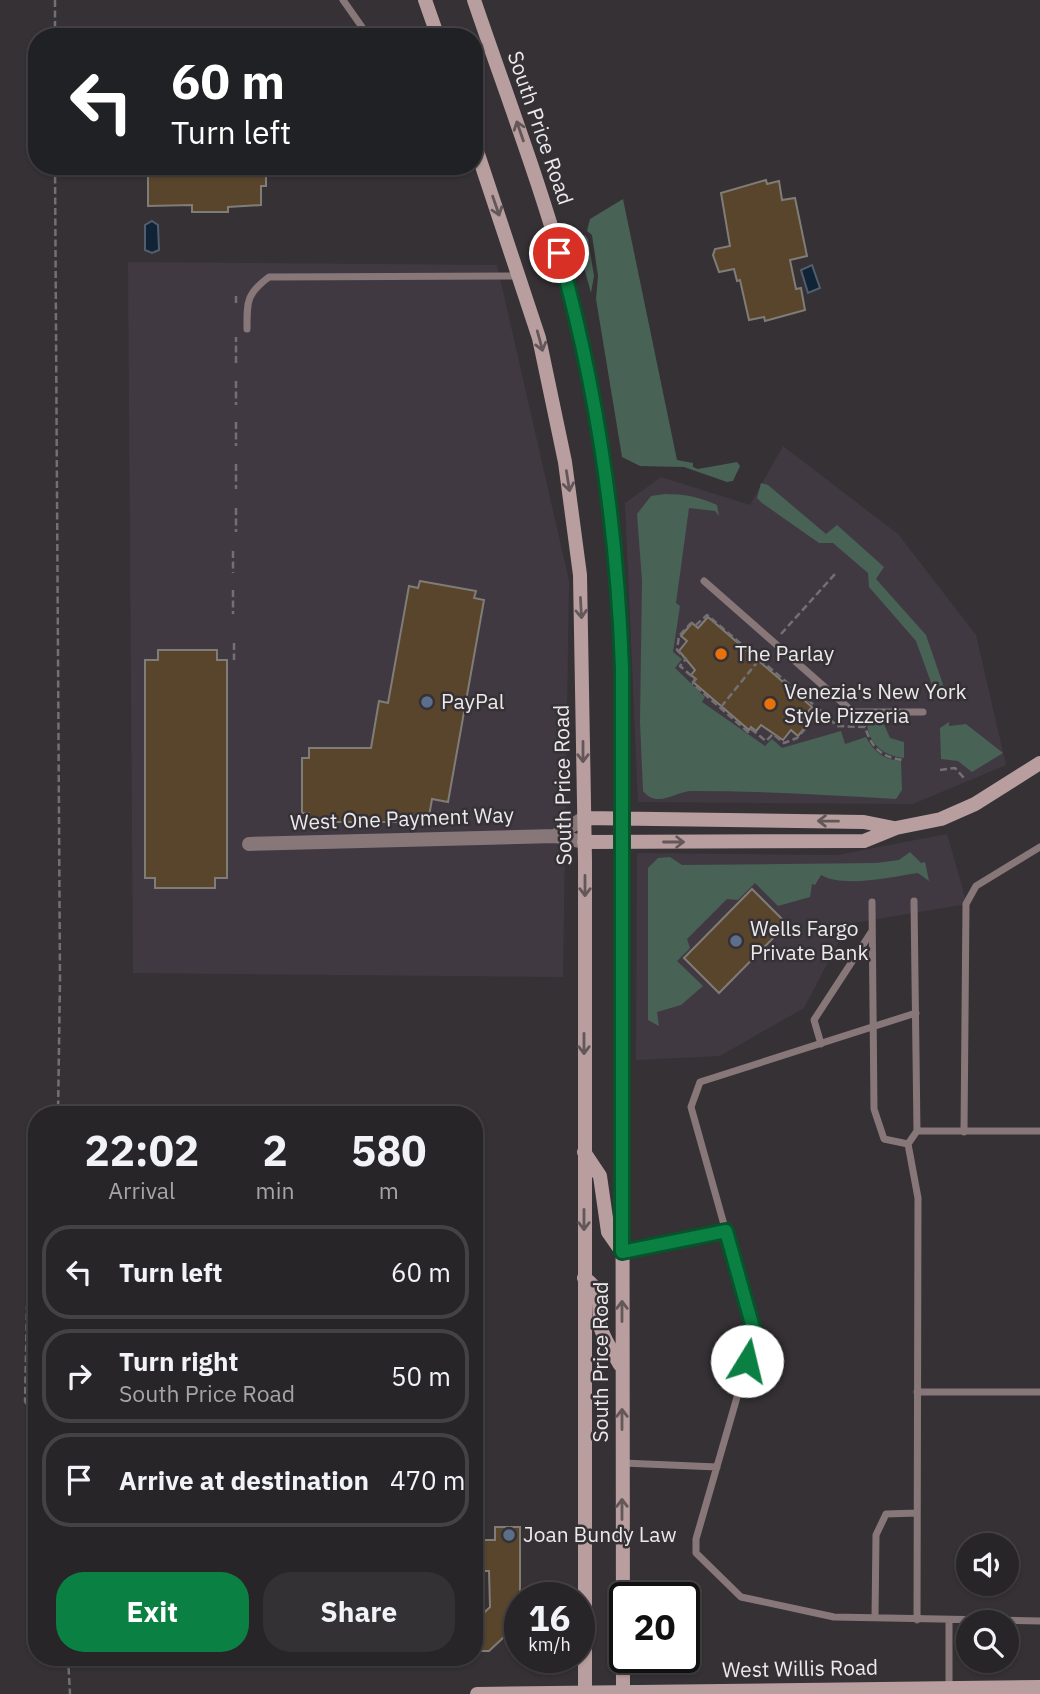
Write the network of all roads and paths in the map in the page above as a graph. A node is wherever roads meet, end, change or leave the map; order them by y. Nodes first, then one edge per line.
1 (55, 0) edge
2 (343, 0) edge
3 (425, 0) edge
4 (474, 0) edge
5 (55, 28) edge
6 (363, 28) edge
7 (435, 28) edge
8 (483, 168) edge
9 (55, 175) edge
10 (520, 276) junction
11 (247, 329) dead end
12 (236, 337) dead end
13 (236, 363) dead end
14 (236, 381) dead end
15 (236, 405) dead end
16 (236, 422) dead end
17 (236, 446) dead end
18 (236, 464) dead end
19 (236, 489) dead end
20 (236, 508) dead end
21 (236, 532) dead end
22 (233, 551) dead end
23 (233, 573) dead end
24 (835, 574) dead end
25 (704, 581) dead end
26 (233, 590) dead end
27 (233, 614) dead end
28 (234, 643) dead end
29 (773, 643) junction
30 (759, 659) junction
31 (234, 660) dead end
32 (720, 708) junction
33 (821, 711) junction
34 (922, 712) dead end
35 (904, 760) dead end
36 (1040, 763) edge
37 (940, 770) dead end
38 (964, 778) dead end
39 (584, 818) junction
40 (622, 818) junction
41 (896, 828) junction
42 (555, 836) junction
43 (584, 842) junction
44 (622, 842) junction
45 (249, 844) dead end
46 (1040, 847) edge
47 (914, 901) dead end
48 (872, 902) dead end
49 (872, 930) junction
50 (916, 1013) junction
51 (873, 1027) junction
52 (821, 1044) junction
53 (58, 1106) edge
54 (917, 1131) junction
55 (1040, 1131) edge
56 (964, 1132) junction
57 (908, 1143) junction
58 (584, 1152) junction
59 (726, 1231) junction
60 (622, 1252) junction
61 (584, 1278) junction
62 (28, 1302) edge
63 (622, 1370) junction
64 (917, 1392) junction
65 (1040, 1392) edge
66 (28, 1407) edge
67 (622, 1463) junction
68 (717, 1467) junction
69 (917, 1513) junction
70 (875, 1618) junction
71 (917, 1620) junction
72 (948, 1621) junction
73 (1040, 1621) edge
74 (68, 1666) edge
75 (1040, 1687) edge
76 (949, 1688) junction
77 (623, 1693) edge
78 (70, 1694) edge
79 (477, 1694) edge
80 (585, 1694) edge

1 - 5 path
2 - 6 lane
3 - 7 main road
40 -> 4 main road, South Price Road
8 -> 10 main road, South Price Road
9 - 53 path
10 - 11 lane
10 -> 39 main road, South Price Road
12 - 13 path
14 - 15 path
16 - 17 path
18 - 19 path
20 - 21 path
22 - 23 path
24 - 29 path
25 - 29 lane
26 - 27 path
28 - 31 path
29 - 30 path
29 - 34 lane
30 - 32 path
30 - 32 path
30 - 33 path
32 - 33 path
33 - 35 path
36 - 41 main road
37 - 38 path
39 - 40 main road
39 - 42 street
39 - 43 main road, South Price Road
41 -> 40 main road
40 - 44 main road, South Price Road
44 -> 41 main road
42 - 43 street, West One Payment Way
42 - 45 street, West One Payment Way
43 - 44 main road
43 -> 58 main road, South Price Road
44 - 60 main road, South Price Road
46 - 56 lane
47 - 50 lane
48 - 49 lane
49 - 51 lane
49 - 52 lane
50 - 51 lane
50 - 54 lane
51 - 52 lane
51 - 57 lane
52 - 59 lane
54 - 56 lane
54 - 57 lane
55 - 56 lane
57 - 64 lane
58 - 60 main road
58 -> 61 main road, South Price Road
59 - 60 lane
59 - 68 lane
63 -> 60 main road, South Price Road
61 - 63 main road
61 - 80 main road, South Price Road
62 - 66 path
67 -> 63 main road, South Price Road
64 - 65 lane
64 - 69 lane
67 - 68 lane
77 -> 67 main road, South Price Road
68 - 70 lane
69 - 70 lane
69 - 71 lane
70 - 71 lane
71 - 72 lane
72 - 73 lane
72 - 76 lane
74 - 78 path
75 - 76 main road, West Willis Road
76 - 77 main road, West Willis Road
77 - 80 main road, West Willis Road
79 - 80 main road, West Willis Road

